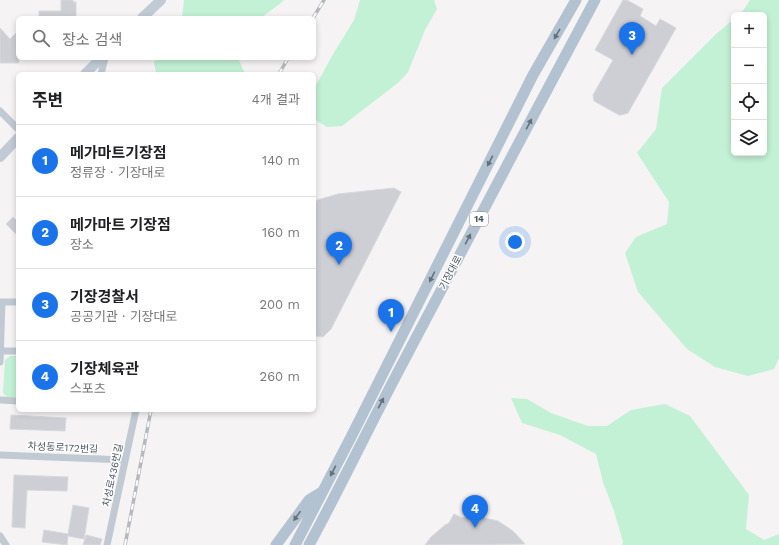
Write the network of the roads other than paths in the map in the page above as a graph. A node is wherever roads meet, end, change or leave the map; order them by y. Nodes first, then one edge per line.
1 (161, 0) edge
2 (576, 0) edge
3 (595, 0) edge
4 (144, 16) edge
5 (99, 60) edge
6 (104, 60) edge
7 (87, 72) edge
8 (102, 72) edge
9 (0, 110) edge
10 (16, 127) edge
11 (16, 140) edge
12 (0, 157) edge
13 (1, 302) edge
14 (16, 302) edge
15 (0, 351) edge
16 (16, 351) edge
17 (0, 362) edge
18 (0, 400) edge
19 (16, 401) edge
20 (136, 412) edge
21 (0, 455) edge
22 (125, 460) junction
23 (322, 492) junction
24 (0, 536) edge
25 (6, 545) edge
26 (107, 545) edge
27 (276, 545) edge
28 (295, 545) edge
29 (309, 545) edge

1 - 4 main road
2 -> 23 main road, 기장대로 / 14
29 -> 3 main road, 기장대로 / 14
5 - 7 main road
6 - 8 street
9 - 10 street
11 - 12 main road
13 - 14 street
13 - 15 street
15 - 16 street
15 - 17 street
18 - 19 street
20 - 22 street, 차성로436번길
21 - 22 street, 차성동로172번길
22 - 26 street, 차성로436번길
23 -> 27 main road
23 - 28 main road, 기장대로 / 14
24 - 25 street

